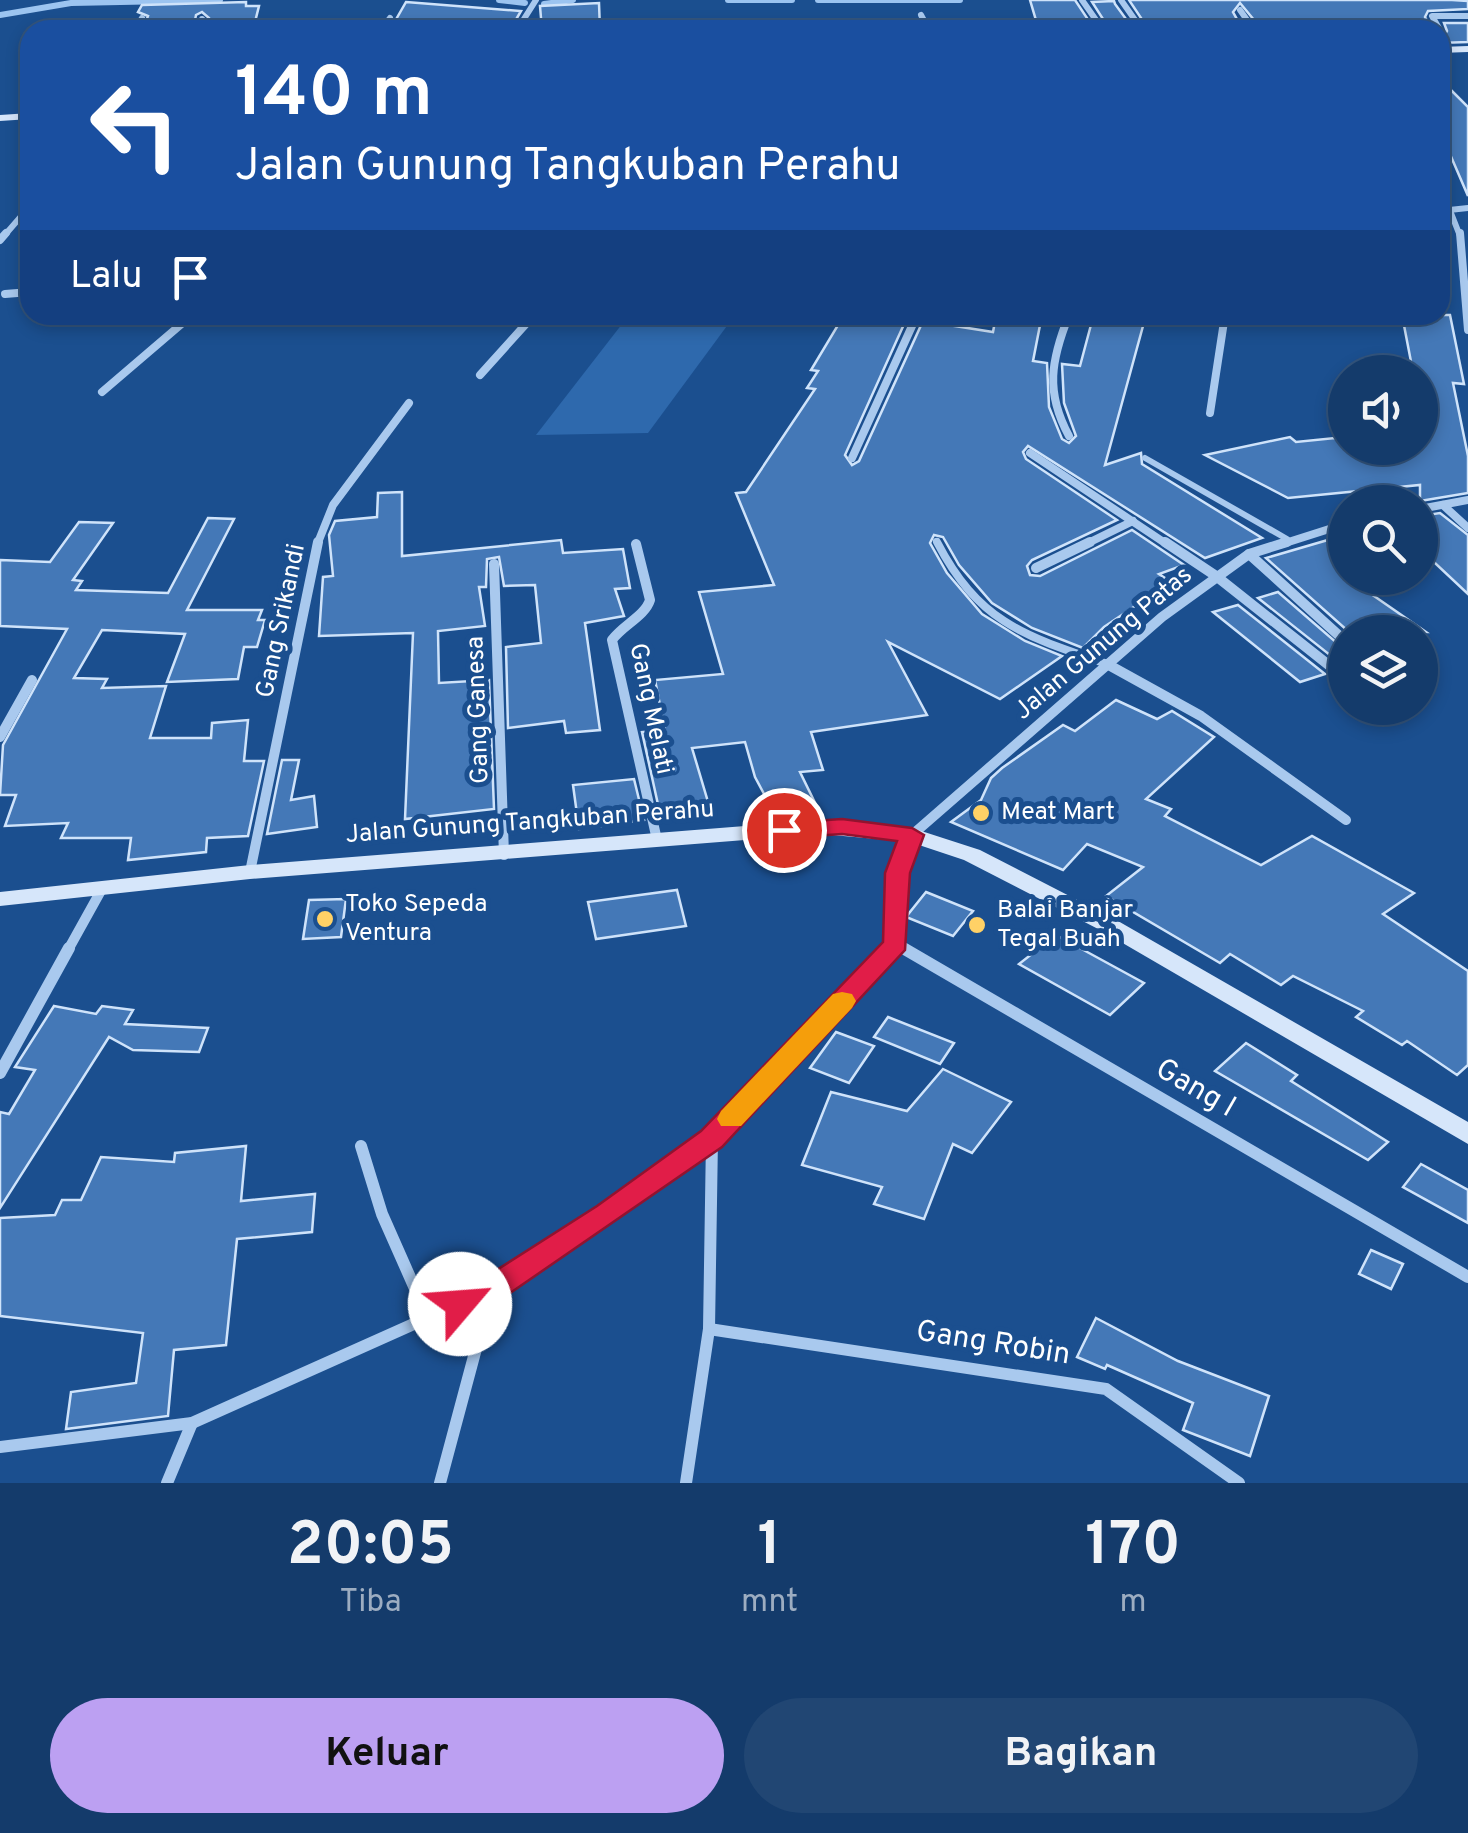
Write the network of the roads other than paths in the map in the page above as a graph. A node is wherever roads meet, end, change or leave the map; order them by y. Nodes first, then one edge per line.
1 (1240, 10) dead end
2 (920, 14) dead end
3 (1468, 16) edge
4 (923, 20) edge
5 (1247, 20) edge
6 (1434, 20) edge
7 (1450, 208) edge
8 (1468, 208) edge
9 (1452, 212) junction
10 (20, 217) edge
11 (0, 240) edge
12 (20, 293) edge
13 (5, 294) dead end
14 (180, 325) edge
15 (525, 325) edge
16 (912, 325) edge
17 (1066, 325) edge
18 (1223, 325) edge
19 (1468, 330) edge
20 (480, 375) dead end
21 (102, 392) dead end
22 (409, 403) dead end
23 (1210, 412) dead end
24 (1069, 436) dead end
25 (1030, 453) dead end
26 (852, 458) dead end
27 (1145, 458) dead end
28 (1468, 500) edge
29 (1444, 505) junction
30 (1438, 506) edge
31 (1133, 521) junction
32 (1328, 528) edge
33 (1468, 528) edge
34 (1287, 539) junction
35 (936, 541) dead end
36 (636, 544) dead end
37 (1250, 554) junction
38 (494, 564) dead end
39 (1036, 568) dead end
40 (1216, 576) junction
41 (1328, 626) edge
42 (1107, 664) junction
43 (1328, 665) edge
44 (32, 680) dead end
45 (0, 737) edge
46 (1346, 820) dead end
47 (912, 835) junction
48 (657, 840) junction
49 (504, 855) junction
50 (250, 872) junction
51 (104, 887) junction
52 (0, 899) edge
53 (896, 944) junction
54 (0, 1072) edge
55 (1468, 1134) edge
56 (712, 1139) junction
57 (362, 1146) dead end
58 (1468, 1277) edge
59 (492, 1289) junction
60 (428, 1318) junction
61 (709, 1329) junction
62 (192, 1423) junction
63 (0, 1447) edge
64 (167, 1483) edge
65 (440, 1483) edge
66 (686, 1483) edge
67 (1240, 1483) edge

1 - 5 street
2 - 4 street
3 - 6 street
7 - 9 street
8 - 9 street
9 - 19 street
10 - 11 street
12 - 13 street
14 - 21 street
15 - 20 street
16 - 26 street
17 - 24 street
18 - 23 street
22 - 50 street, Gang Srikandi
25 - 31 street
27 - 34 lane
28 - 29 street
29 - 30 street
29 - 33 street
31 - 39 street
31 - 40 street
32 - 34 street, Jalan Gunung Patas
34 - 37 street, Jalan Gunung Patas
35 - 42 lane
36 - 48 street, Gang Melati
37 - 40 street, Jalan Gunung Patas
37 - 41 street
38 - 49 street, Gang Ganesa
40 - 42 street, Jalan Gunung Patas
40 - 43 street
42 - 46 street
42 - 47 street, Jalan Gunung Patas
44 - 45 street
47 - 48 street, Jalan Gunung Tangkuban Perahu
47 - 53 street
47 - 55 street, Jalan Gunung Tangkuban Perahu
48 - 49 street, Jalan Gunung Tangkuban Perahu
49 - 50 street, Jalan Gunung Tangkuban Perahu
50 - 51 street, Jalan Gunung Tangkuban Perahu
51 - 52 street, Jalan Gunung Tangkuban Perahu
51 - 54 street
53 - 56 street
53 - 58 street, Gang I
56 - 59 street
56 - 61 street
57 - 60 street
59 - 60 street
59 - 65 street
60 - 62 street
61 - 66 street
61 - 67 street, Gang Robin
62 - 63 street
62 - 64 street

